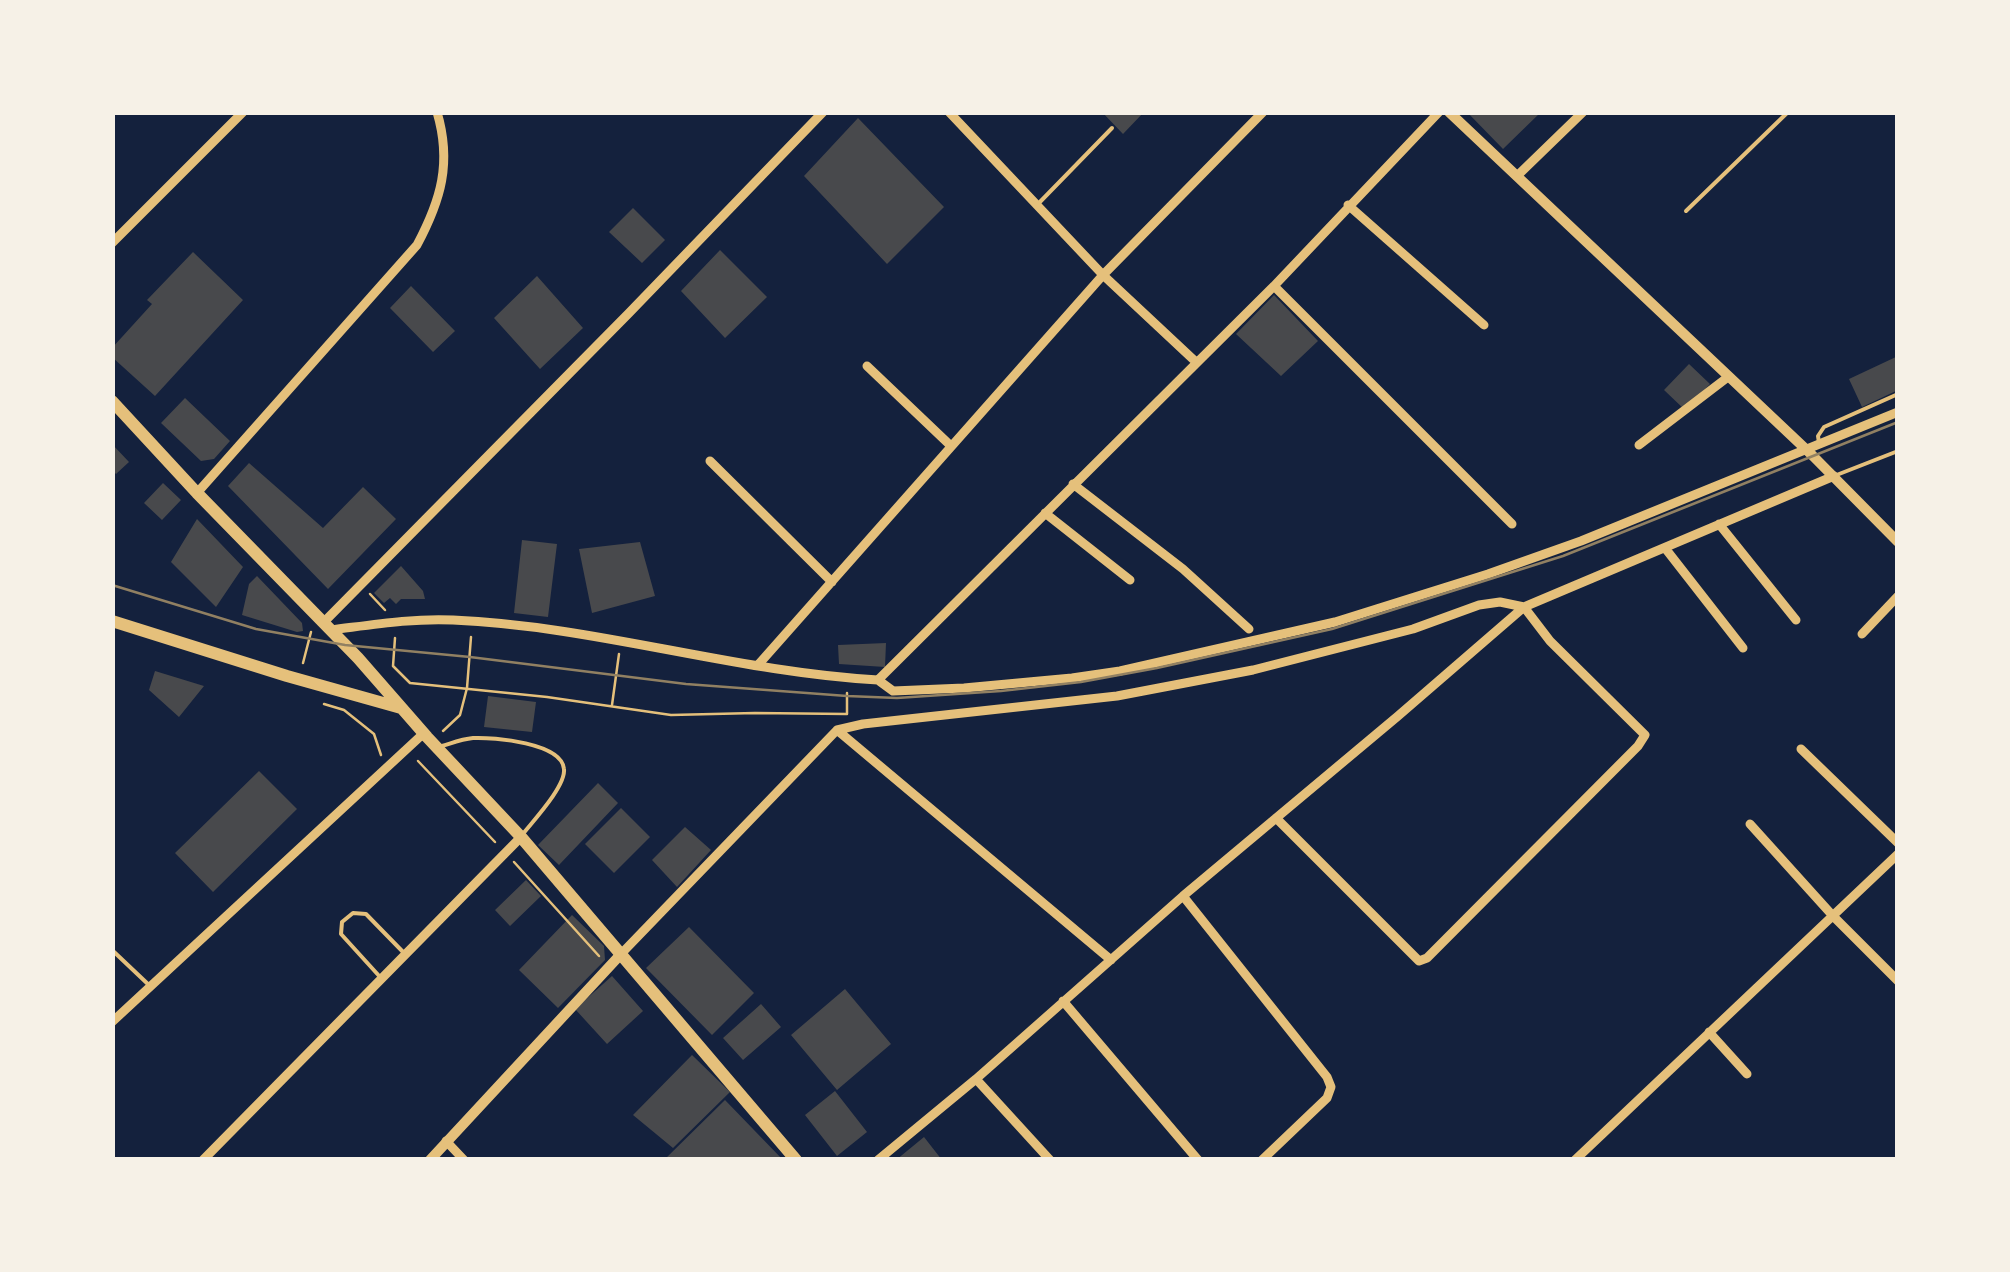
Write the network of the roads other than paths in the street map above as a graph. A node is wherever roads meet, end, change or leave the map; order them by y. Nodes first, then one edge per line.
1 (242, 112) edge
2 (437, 112) edge
3 (822, 112) edge
4 (949, 112) edge
5 (1262, 112) edge
6 (1439, 112) edge
7 (1449, 112) edge
8 (1584, 112) edge
9 (1788, 112) edge
10 (1112, 128) dead end
11 (1517, 176) junction
12 (1037, 205) junction
13 (1348, 206) junction
14 (1686, 212) dead end
15 (112, 243) edge
16 (1103, 274) junction
17 (1274, 286) junction
18 (1484, 325) dead end
19 (1196, 362) junction
20 (867, 366) dead end
21 (1728, 378) junction
22 (1898, 394) edge
23 (112, 401) edge
24 (1898, 412) edge
25 (1819, 443) junction
26 (1640, 445) dead end
27 (950, 446) junction
28 (1805, 449) junction
29 (1898, 451) edge
30 (710, 460) dead end
31 (1834, 476) junction
32 (1073, 484) junction
33 (197, 493) junction
34 (1045, 513) junction
35 (1512, 524) dead end
36 (1719, 524) junction
37 (1898, 542) edge
38 (1665, 548) junction
39 (1130, 580) dead end
40 (832, 582) junction
41 (1898, 596) edge
42 (1524, 607) junction
43 (1796, 620) dead end
44 (112, 622) edge
45 (321, 628) junction
46 (1250, 628) dead end
47 (1862, 634) dead end
48 (1743, 648) dead end
49 (758, 665) junction
50 (878, 680) junction
51 (403, 709) junction
52 (838, 730) junction
53 (424, 733) junction
54 (437, 747) junction
55 (1802, 749) dead end
56 (1276, 818) junction
57 (1750, 824) dead end
58 (521, 837) junction
59 (1898, 843) edge
60 (1898, 854) edge
61 (1182, 896) junction
62 (1833, 916) junction
63 (112, 950) edge
64 (406, 954) junction
65 (621, 954) junction
66 (1111, 960) junction
67 (381, 979) junction
68 (1898, 981) edge
69 (150, 986) junction
70 (1064, 1001) junction
71 (112, 1022) edge
72 (1709, 1032) junction
73 (1746, 1074) dead end
74 (976, 1078) junction
75 (446, 1142) junction
76 (203, 1160) edge
77 (430, 1160) edge
78 (464, 1160) edge
79 (796, 1160) edge
80 (878, 1160) edge
81 (1050, 1160) edge
82 (1198, 1160) edge
83 (1262, 1160) edge
84 (1575, 1160) edge

1 - 15 street
2 - 33 street
3 - 45 street
4 - 12 street
5 - 16 street
6 - 13 street
7 - 11 street
8 - 11 street
9 - 14 lane
10 - 12 lane
11 - 21 street
12 - 16 street
13 - 17 street
13 - 18 street
16 - 19 street
16 - 27 street
17 - 19 street
17 - 35 street
19 - 32 street
20 - 27 street
21 - 26 street
21 - 28 street
22 - 25 lane
23 - 33 main road
24 - 25 street
25 - 28 street
27 - 40 street
28 - 31 street
28 - 50 street
29 - 31 lane
30 - 40 street
31 - 36 street
31 - 37 street
32 - 34 street
32 - 46 street
33 - 45 main road
34 - 39 street
34 - 50 street
36 - 38 street
36 - 43 street
38 - 42 street
38 - 48 street
40 - 49 street
41 - 47 street
42 - 52 street
42 - 56 street
42 - 56 street
44 - 51 main road
45 - 49 street
45 - 51 main road
49 - 50 street
51 - 53 main road
52 - 65 street
52 - 66 street
53 - 54 main road
53 - 69 street
54 - 58 main road
54 - 58 lane
55 - 59 street
56 - 61 street
57 - 62 street
58 - 64 street
58 - 65 main road
60 - 62 street
61 - 66 street
61 - 83 street
62 - 68 street
62 - 72 street
63 - 69 lane
64 - 67 street
64 - 67 lane
65 - 75 street
65 - 79 main road
66 - 70 street
67 - 76 street
69 - 71 street
70 - 74 street
70 - 82 street
72 - 73 street
72 - 84 street
74 - 80 street
74 - 81 street
75 - 77 street
75 - 78 street

